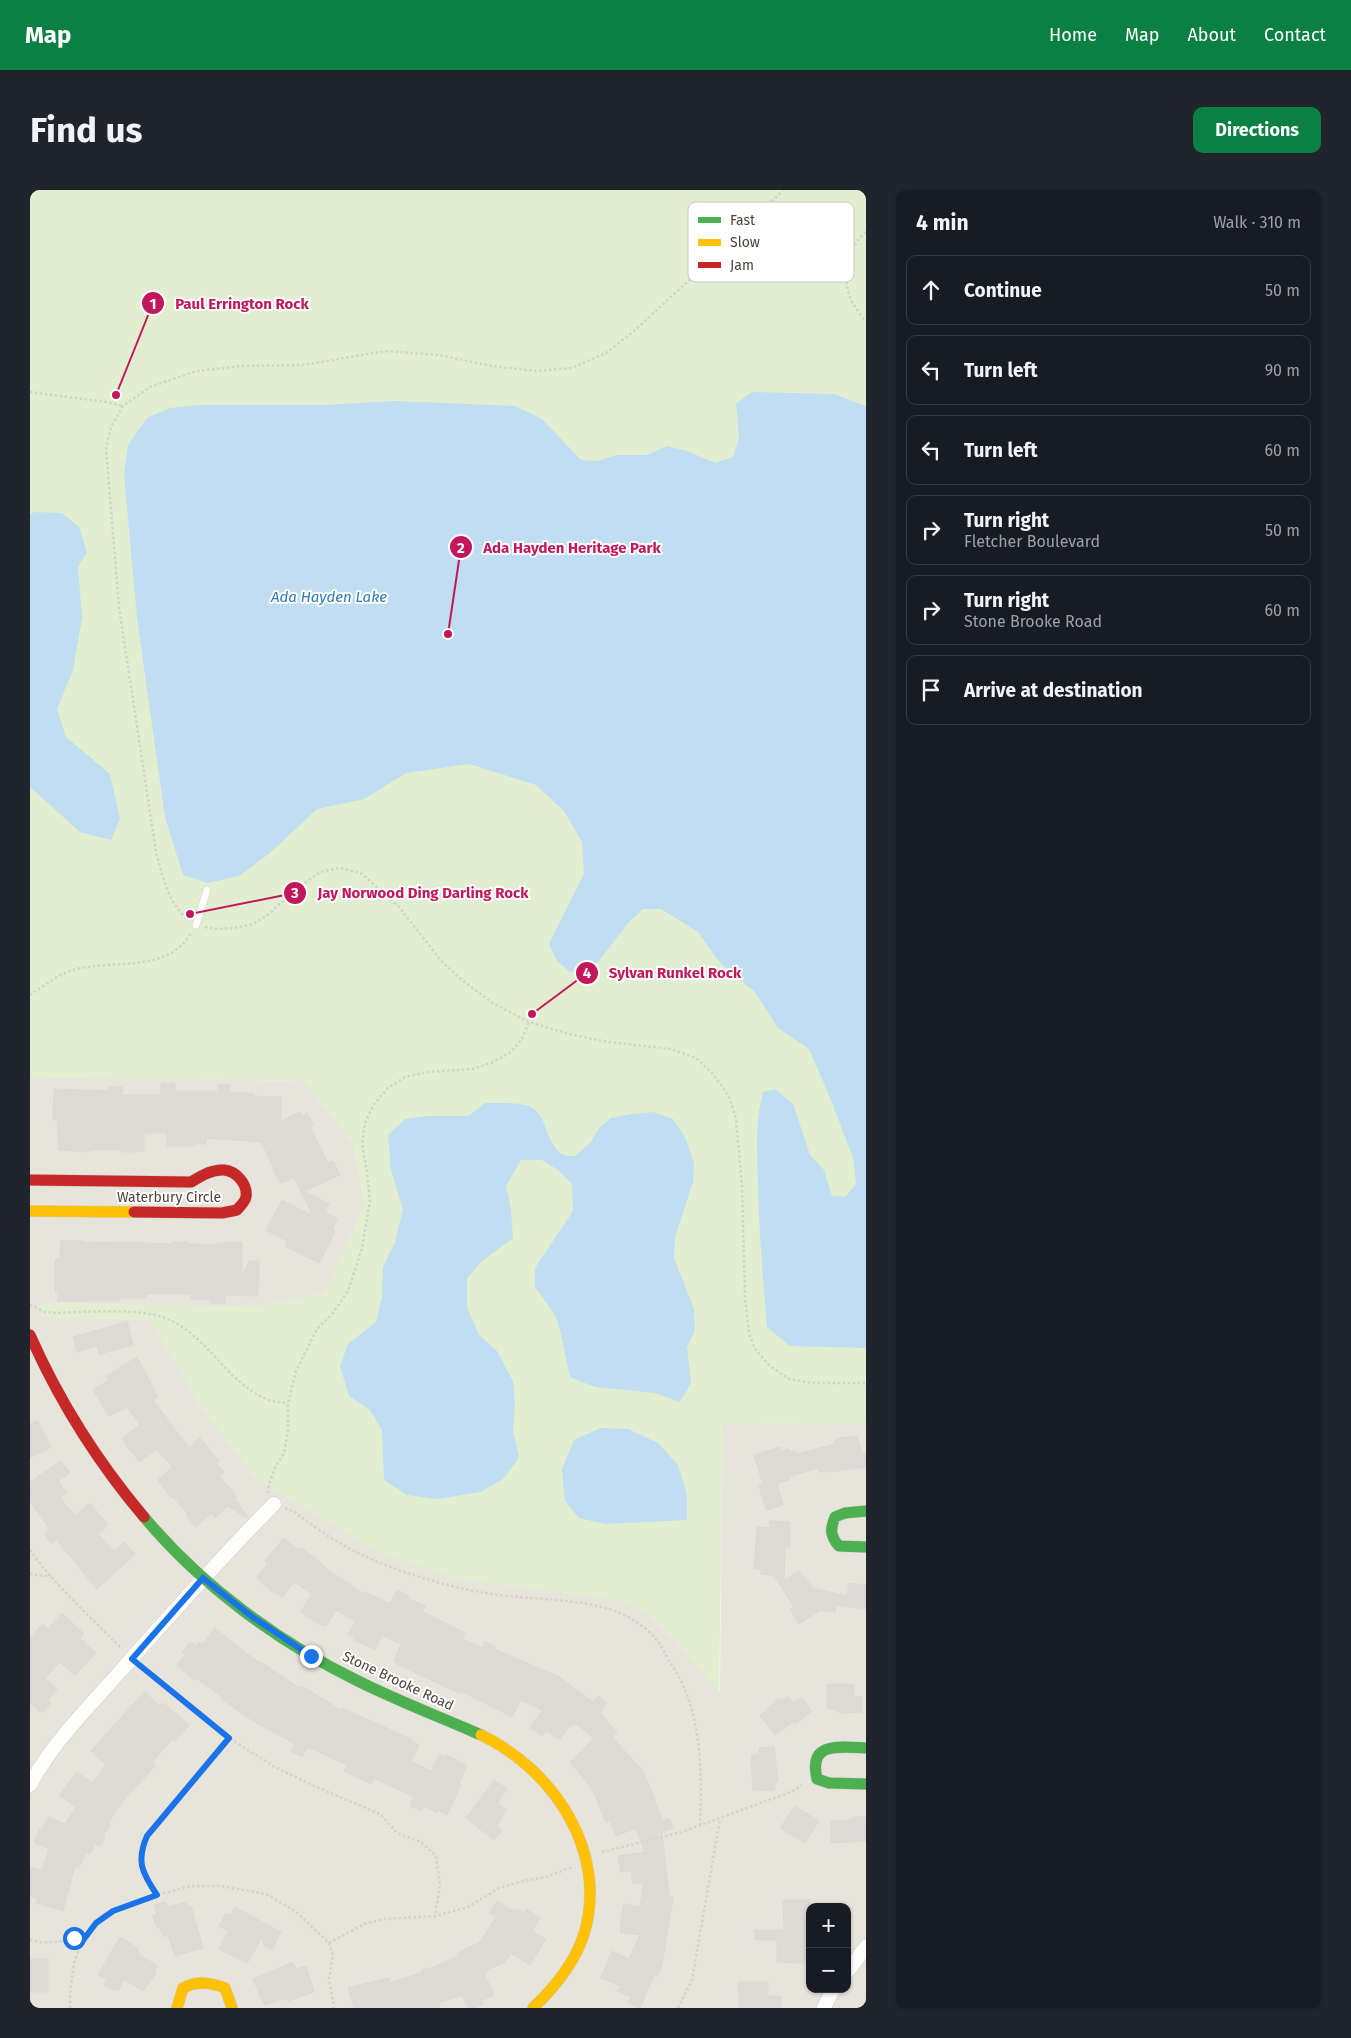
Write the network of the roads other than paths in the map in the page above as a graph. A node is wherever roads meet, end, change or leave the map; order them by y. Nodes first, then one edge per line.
1 (207, 890) dead end
2 (196, 925) road end
3 (30, 1180) edge
4 (30, 1211) edge
5 (30, 1335) edge
6 (274, 1504) road end
7 (866, 1511) edge
8 (866, 1547) edge
9 (203, 1578) junction
10 (866, 1748) edge
11 (30, 1784) edge
12 (866, 1784) edge
13 (866, 1947) edge
14 (851, 1967) edge
15 (831, 1993) edge
16 (177, 2008) edge
17 (232, 2008) edge
18 (533, 2008) edge
19 (824, 2008) edge

1 - 2 lane
3 - 4 street, Waterbury Circle
5 - 9 street, Stone Brooke Road
6 - 9 street
7 - 8 street
9 - 11 street
9 - 18 street, Stone Brooke Road
10 - 12 street
13 - 14 street
15 - 19 street
16 - 17 street

